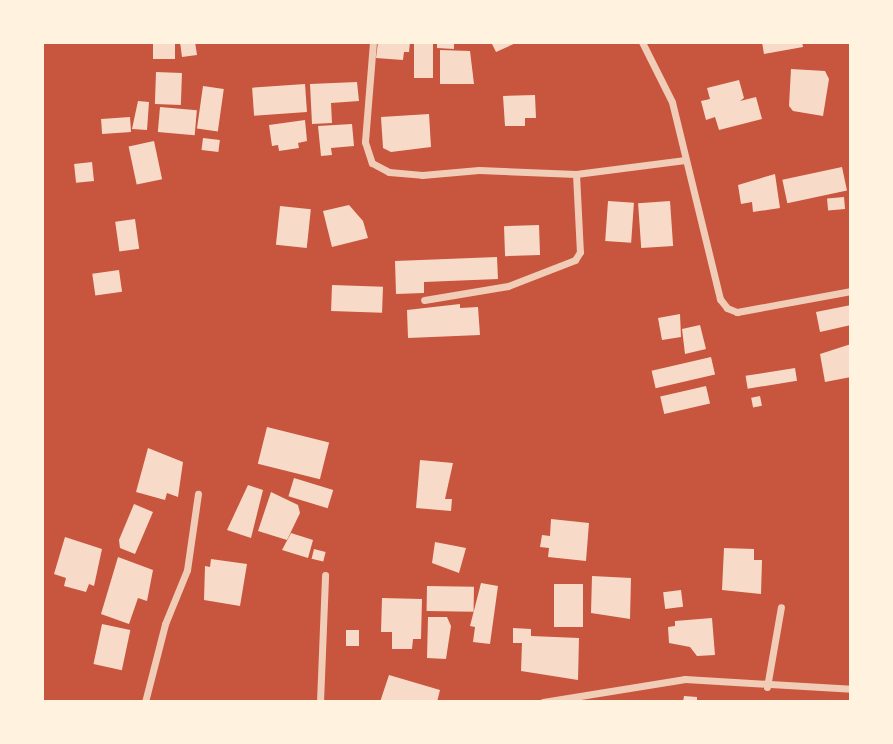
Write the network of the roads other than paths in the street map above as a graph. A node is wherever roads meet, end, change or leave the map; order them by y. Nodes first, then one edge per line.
1 (373, 42) edge
2 (642, 42) edge
3 (685, 160) junction
4 (576, 174) junction
5 (851, 291) edge
6 (424, 300) dead end
7 (198, 494) dead end
8 (325, 575) dead end
9 (781, 607) dead end
10 (767, 687) junction
11 (851, 689) edge
12 (145, 702) edge
13 (320, 702) edge
14 (543, 702) edge

1 - 4 street
2 - 3 street
3 - 4 street
3 - 5 street
4 - 6 street
7 - 12 street
8 - 13 street
9 - 10 street
10 - 11 street
10 - 14 street

